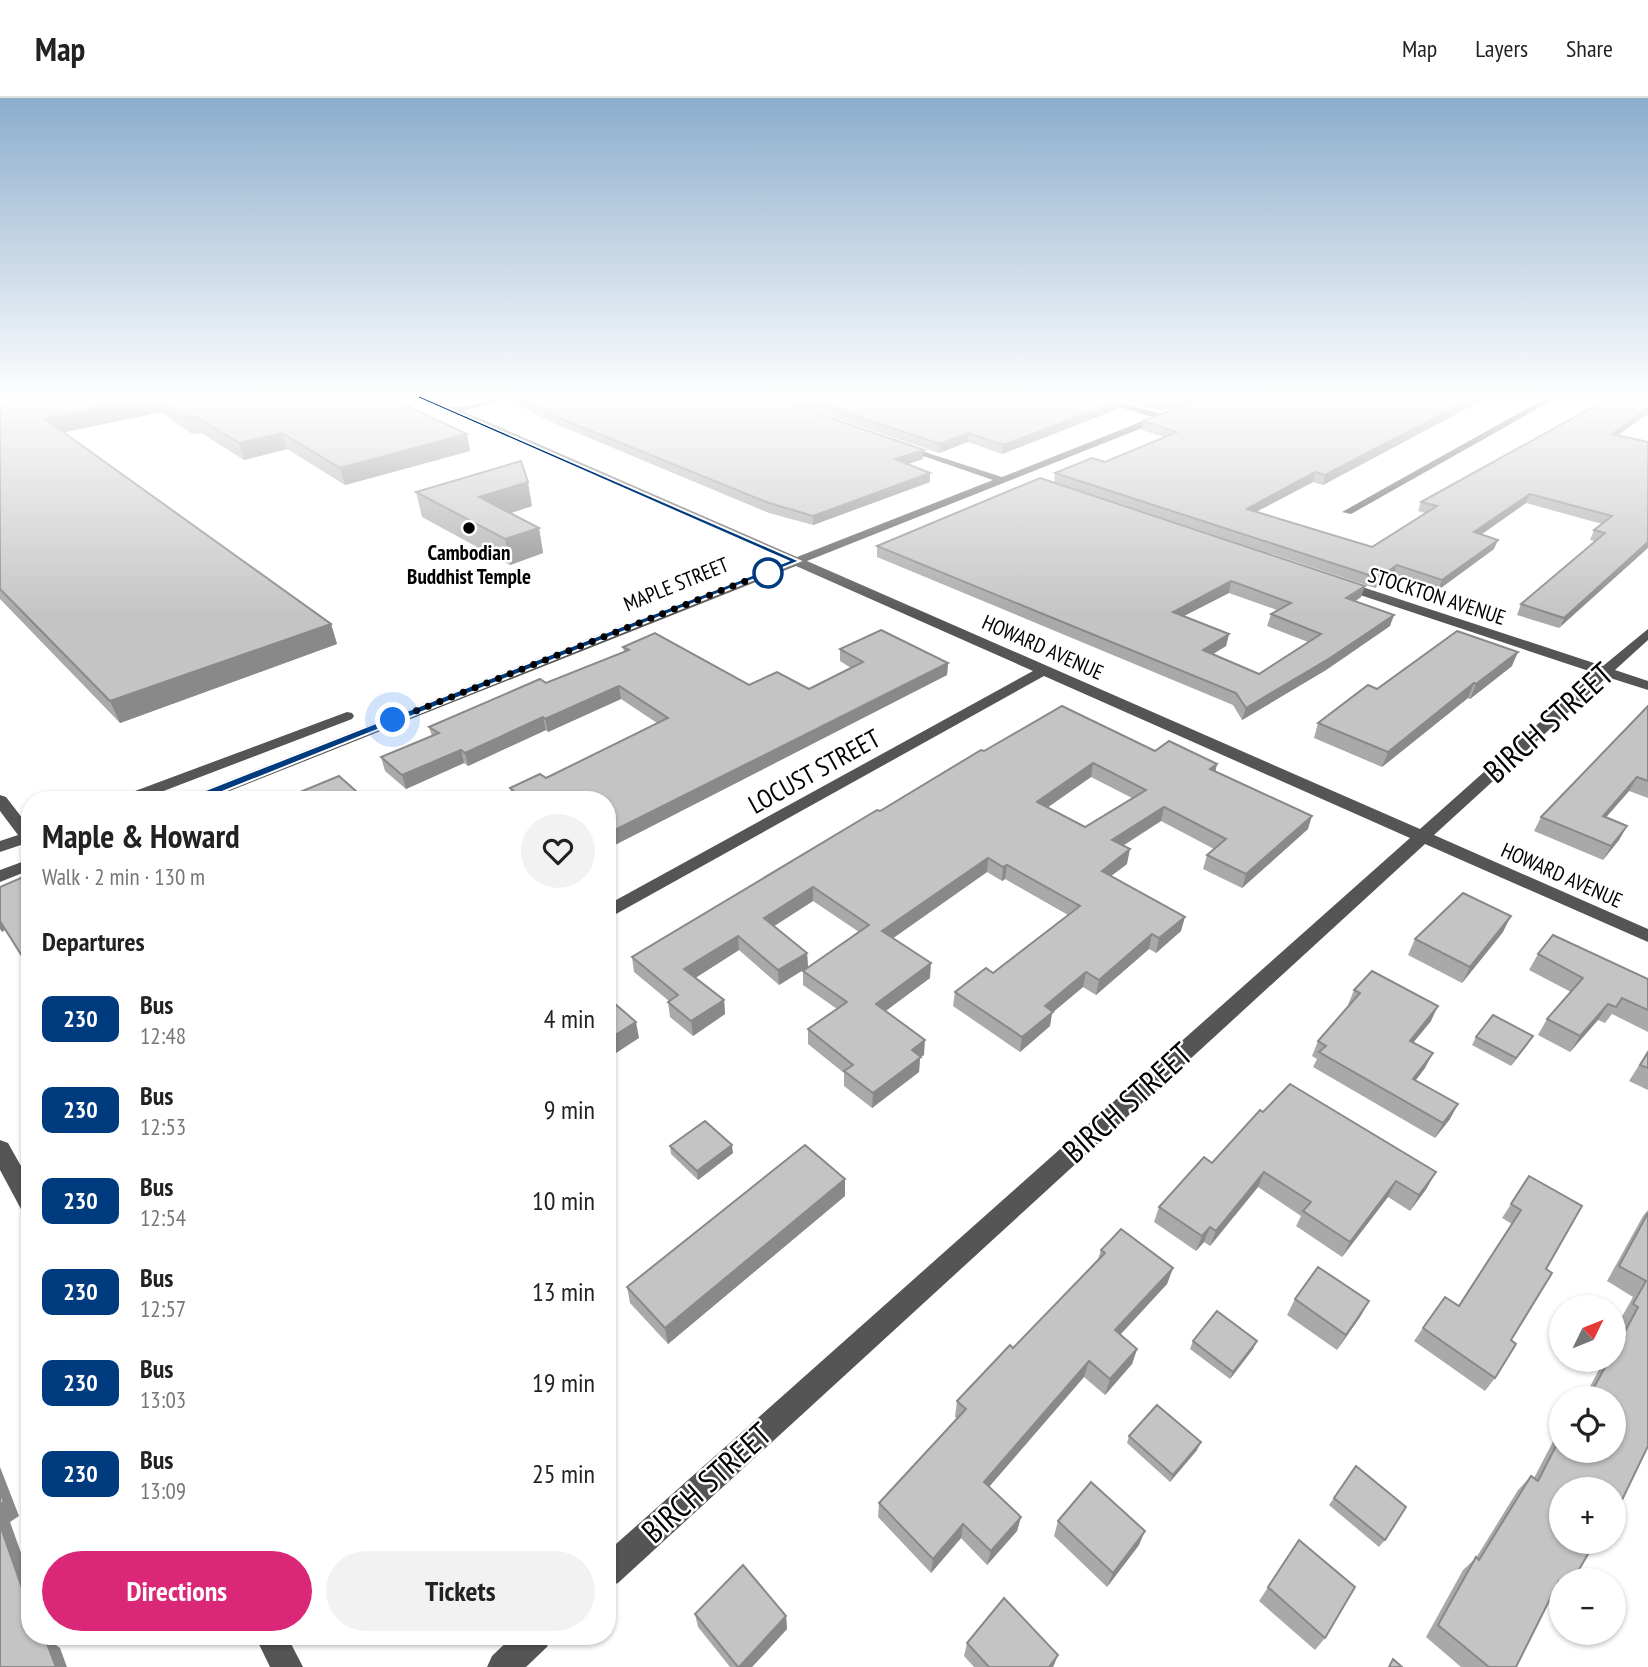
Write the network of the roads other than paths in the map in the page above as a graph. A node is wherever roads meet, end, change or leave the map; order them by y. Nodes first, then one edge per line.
1 (587, 469) edge
2 (982, 469) edge
3 (1028, 469) edge
4 (1424, 469) edge
5 (1008, 477) junction
6 (1041, 484) edge
7 (1347, 512) dead end
8 (796, 561) junction
9 (1329, 580) edge
10 (1648, 633) edge
11 (1044, 670) junction
12 (1605, 672) junction
13 (1648, 687) edge
14 (346, 716) dead end
15 (149, 791) edge
16 (215, 791) edge
17 (0, 800) edge
18 (21, 826) edge
19 (1421, 836) junction
20 (21, 839) edge
21 (0, 847) edge
22 (21, 868) edge
23 (0, 876) edge
24 (616, 908) edge
25 (1648, 936) edge
26 (0, 1149) edge
27 (21, 1188) edge
28 (616, 1564) edge
29 (275, 1645) edge
30 (527, 1645) edge
31 (287, 1667) edge
32 (503, 1667) edge

1 - 8 street, HOWARD AVENUE
2 - 5 street
3 - 5 street, MAPLE STREET
4 - 7 street
5 - 6 street
5 - 8 street, MAPLE STREET
8 - 11 street, HOWARD AVENUE
8 - 16 street, MAPLE STREET
9 - 12 street, STOCKTON AVENUE
10 - 12 street, BIRCH STREET
11 - 19 street, HOWARD AVENUE
11 - 24 street, LOCUST STREET
12 - 13 street, STOCKTON AVENUE
12 - 19 street, BIRCH STREET
14 - 15 street
17 - 18 street
19 - 25 street, HOWARD AVENUE
19 - 28 street, BIRCH STREET
20 - 21 street
22 - 23 street
26 - 27 street
29 - 31 street
30 - 32 street

